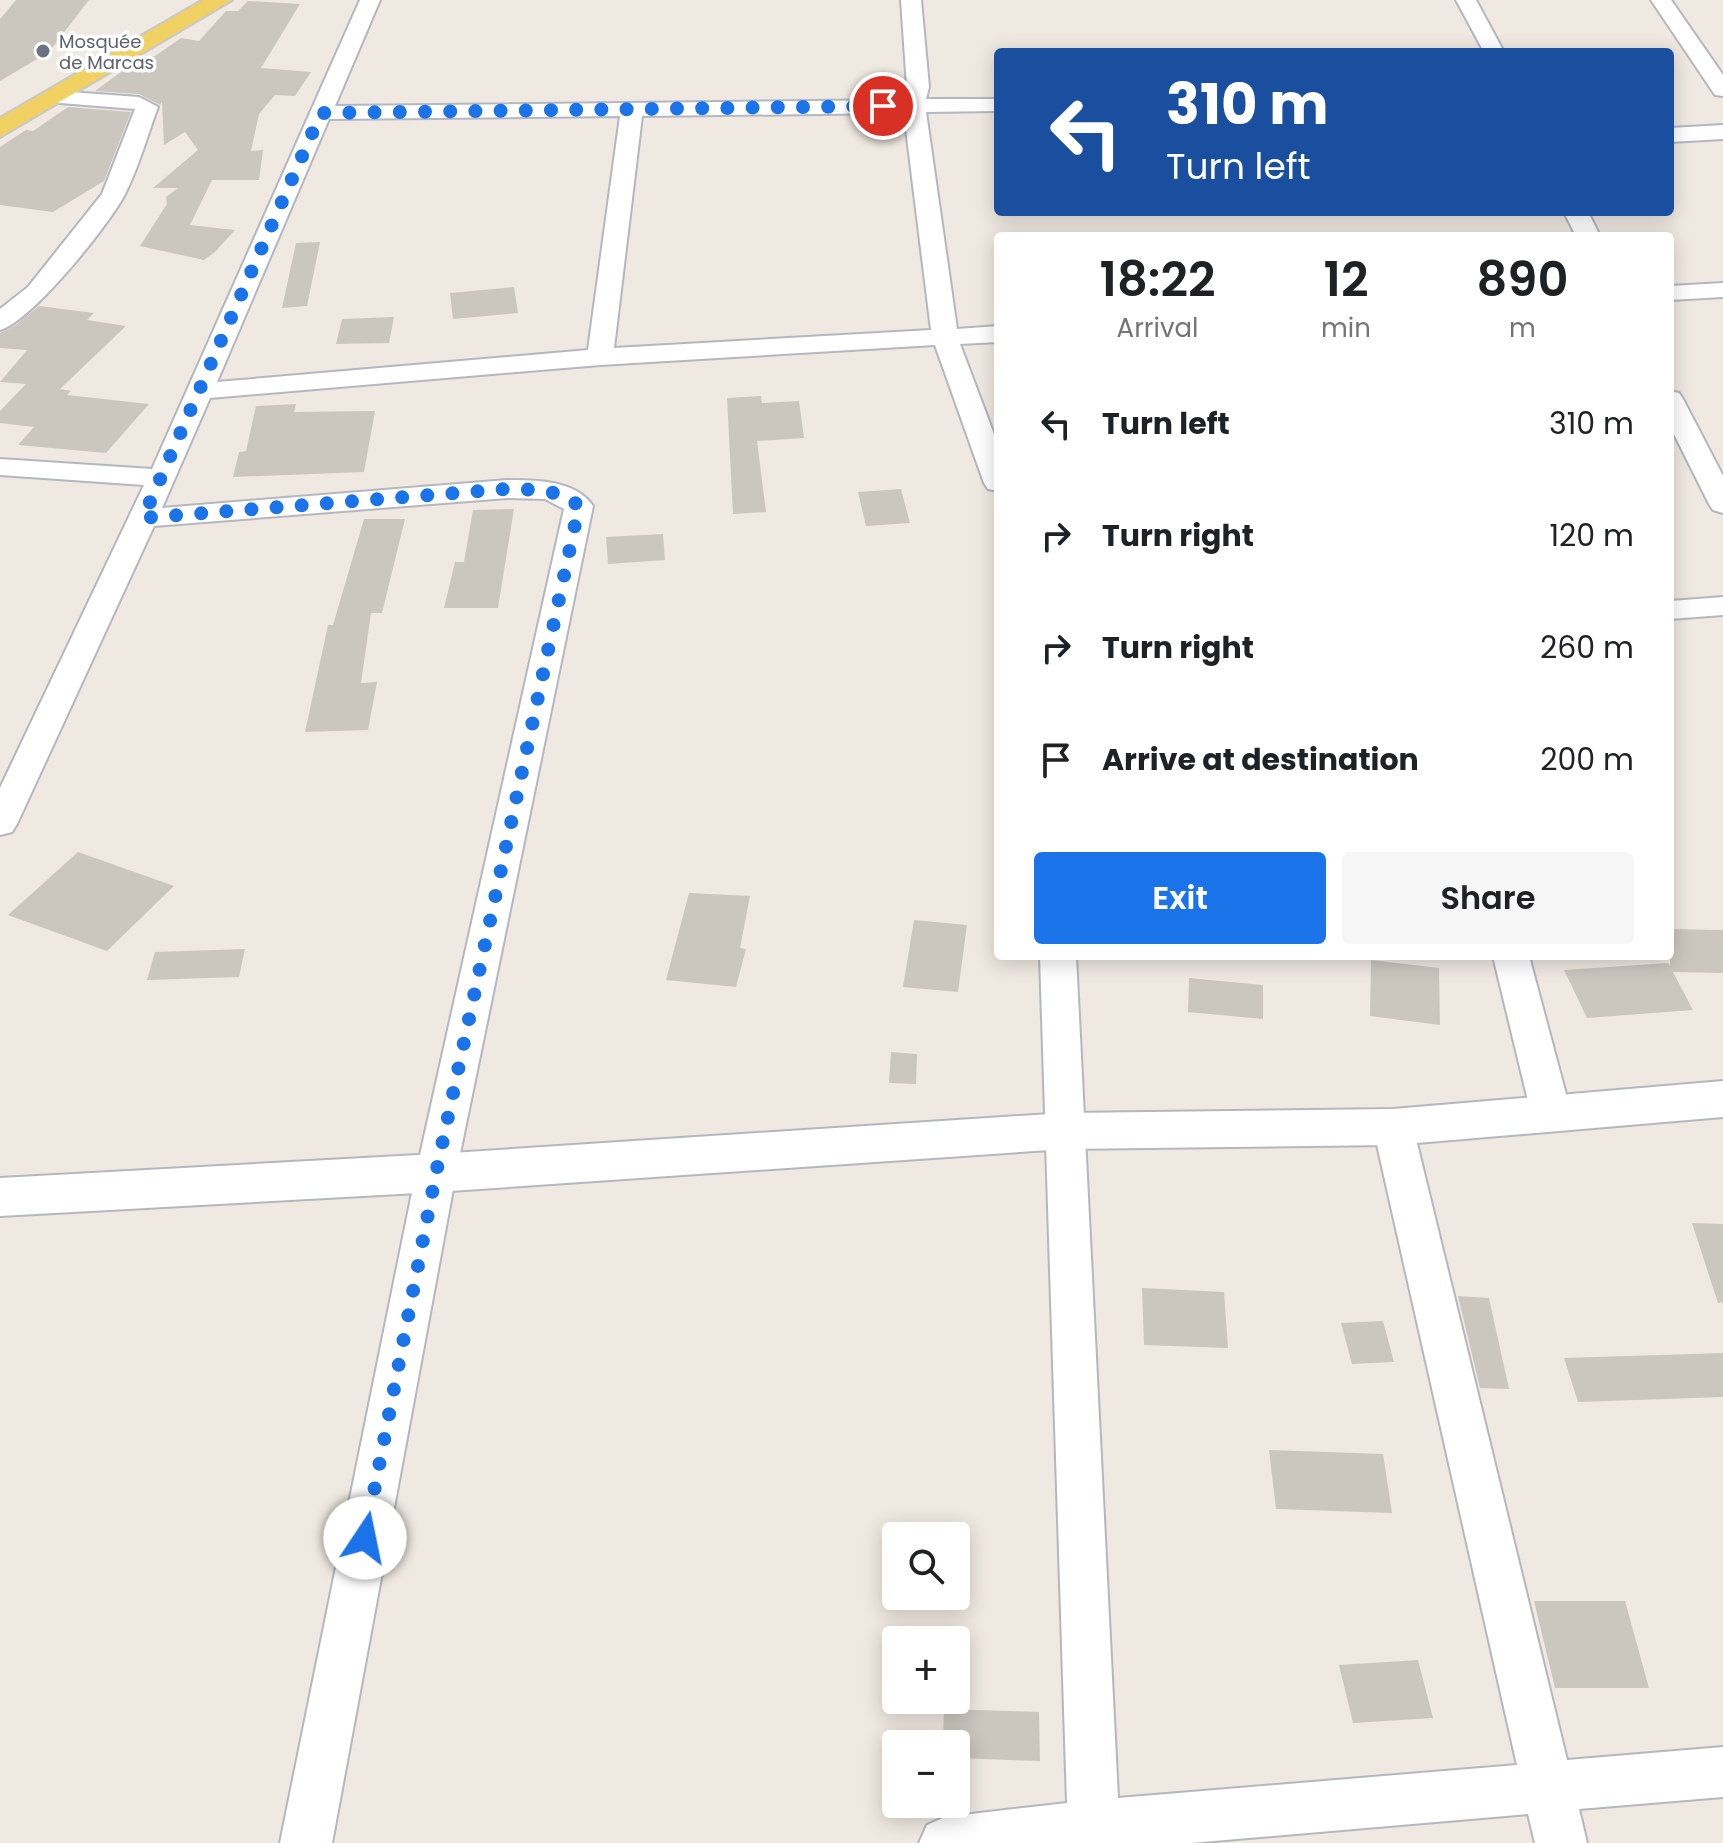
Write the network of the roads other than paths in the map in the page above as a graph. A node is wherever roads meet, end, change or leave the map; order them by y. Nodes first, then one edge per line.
1 (220, 0) edge
2 (370, 0) edge
3 (911, 0) edge
4 (1466, 0) edge
5 (1661, 0) edge
6 (1492, 48) edge
7 (1723, 90) edge
8 (56, 97) junction
9 (914, 105) junction
10 (994, 105) edge
11 (632, 109) junction
12 (321, 113) junction
13 (0, 129) edge
14 (1723, 132) edge
15 (1674, 135) edge
16 (1723, 290) edge
17 (1674, 293) edge
18 (0, 322) edge
19 (994, 334) edge
20 (945, 337) junction
21 (600, 357) junction
22 (200, 391) junction
23 (1674, 405) edge
24 (1712, 459) edge
25 (0, 467) edge
26 (994, 472) edge
27 (162, 478) junction
28 (1723, 504) edge
29 (143, 518) junction
30 (1723, 606) edge
31 (1674, 610) edge
32 (0, 824) edge
33 (1058, 960) edge
34 (1512, 960) edge
35 (1723, 1099) edge
36 (1551, 1113) junction
37 (1393, 1127) junction
38 (1065, 1131) junction
39 (436, 1173) junction
40 (0, 1197) edge
41 (1723, 1772) edge
42 (1548, 1786) junction
43 (1093, 1834) edge
44 (306, 1843) edge
45 (945, 1843) edge
46 (1561, 1843) edge

1 - 8 main road
2 - 12 street
3 - 9 street
4 - 6 street
5 - 7 street
8 - 13 main road
8 - 18 street
9 - 10 street
9 - 11 street
9 - 20 street
11 - 12 street
11 - 21 street
12 - 22 street
14 - 15 street
16 - 17 street
19 - 20 street
20 - 21 street
20 - 26 street
21 - 22 street
22 - 27 street
23 - 24 street
24 - 28 street
25 - 27 street
27 - 29 street
29 - 32 street
29 - 39 street
30 - 31 street
33 - 38 street
34 - 36 street
35 - 36 street
36 - 37 street
37 - 38 street
37 - 42 street
38 - 39 street
38 - 43 street
39 - 40 street
39 - 44 street
41 - 42 street
42 - 43 street
42 - 46 street
43 - 45 street

